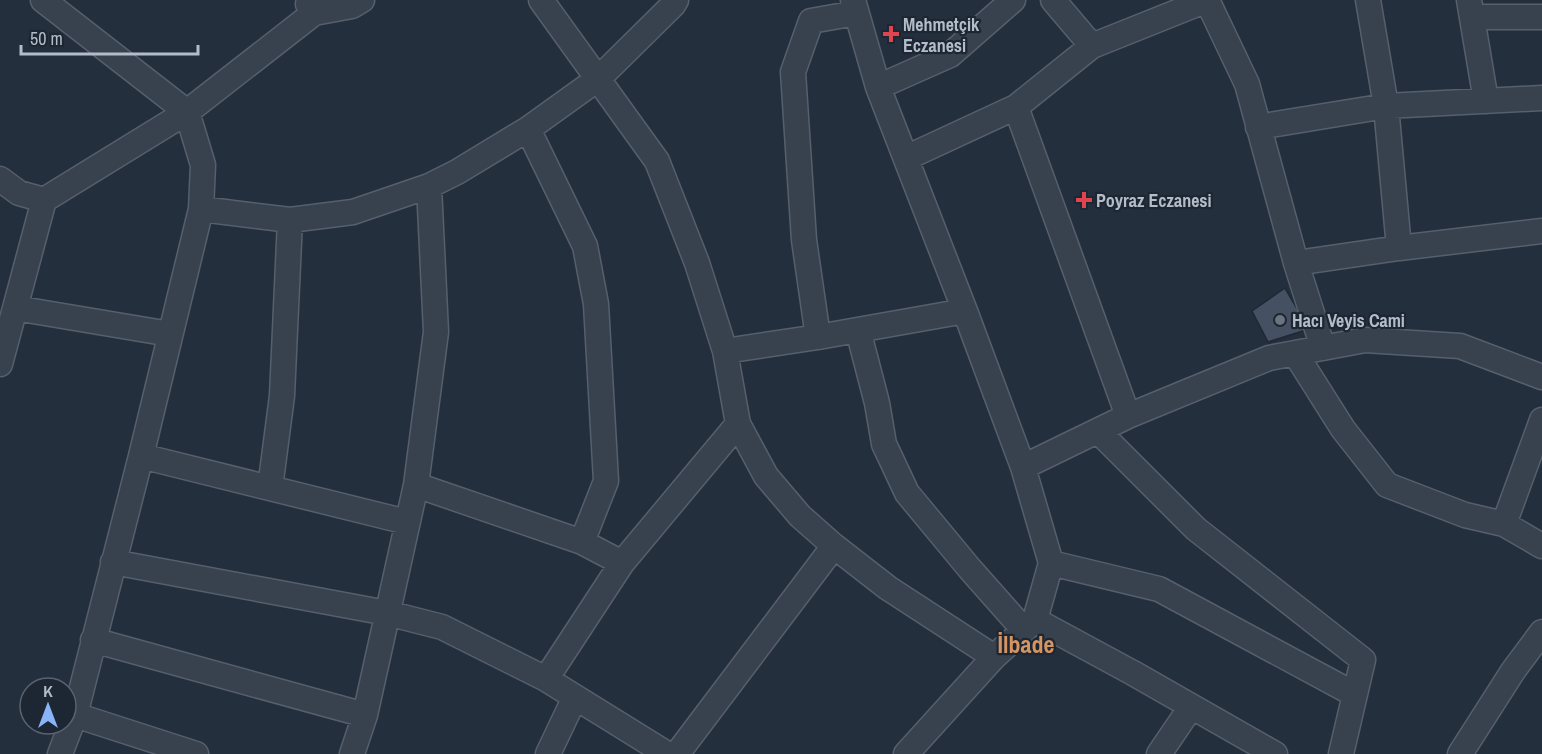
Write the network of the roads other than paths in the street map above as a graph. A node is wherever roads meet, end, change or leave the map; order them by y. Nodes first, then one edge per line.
1 (43, 0) edge
2 (362, 0) edge
3 (541, 0) edge
4 (676, 0) edge
5 (1013, 0) edge
6 (1053, 0) edge
7 (1207, 0) edge
8 (1368, 0) edge
9 (313, 4) edge
10 (855, 6) edge
11 (1471, 9) edge
12 (1542, 17) edge
13 (1092, 46) junction
14 (598, 78) junction
15 (878, 87) junction
16 (1542, 98) edge
17 (1486, 101) junction
18 (1386, 106) junction
19 (1016, 107) junction
20 (187, 112) junction
21 (1258, 127) junction
22 (528, 129) junction
23 (906, 158) junction
24 (0, 179) edge
25 (429, 186) junction
26 (44, 200) junction
27 (201, 209) junction
28 (290, 220) junction
29 (1542, 231) edge
30 (1399, 248) junction
31 (1296, 263) junction
32 (15, 308) junction
33 (965, 311) junction
34 (858, 330) junction
35 (170, 334) junction
36 (818, 337) junction
37 (1323, 348) junction
38 (725, 351) junction
39 (1295, 353) junction
40 (0, 364) edge
41 (1542, 377) edge
42 (1128, 416) junction
43 (1542, 420) edge
44 (738, 424) junction
45 (1098, 430) junction
46 (141, 456) junction
47 (1023, 467) junction
48 (416, 485) junction
49 (270, 488) junction
50 (407, 522) junction
51 (1504, 524) junction
52 (582, 542) junction
53 (834, 546) junction
54 (1542, 546) edge
55 (113, 562) junction
56 (622, 563) junction
57 (1051, 563) junction
58 (387, 613) junction
59 (1029, 625) junction
60 (1542, 632) edge
61 (93, 640) junction
62 (994, 657) junction
63 (546, 679) junction
64 (1354, 694) junction
65 (575, 697) junction
66 (78, 702) edge
67 (1191, 706) junction
68 (364, 715) junction
69 (78, 716) edge
70 (67, 736) edge
71 (60, 754) edge
72 (196, 754) edge
73 (352, 754) edge
74 (548, 754) edge
75 (667, 754) edge
76 (677, 754) edge
77 (906, 754) edge
78 (1159, 754) edge
79 (1275, 754) edge
80 (1341, 754) edge
81 (1461, 754) edge

1 - 20 street
2 - 9 street
3 - 14 street
4 - 14 street
5 - 15 street
6 - 13 street
7 - 13 street
7 - 21 street
8 - 18 street
9 - 20 street
10 - 15 street
10 - 36 street
11 - 12 street
11 - 17 street
13 - 19 street
14 - 22 street
14 - 38 street
15 - 23 street
16 - 17 street
17 - 18 street
18 - 21 street
18 - 30 street
19 - 23 street
19 - 42 street
20 - 26 street
20 - 27 street
21 - 31 street
22 - 25 street
22 - 52 street
23 - 33 street
24 - 26 street
25 - 28 street
25 - 48 street
26 - 32 street
27 - 28 street
27 - 35 street
28 - 49 street
29 - 30 street
30 - 31 street
31 - 37 street
32 - 35 street
32 - 40 street
33 - 34 street
33 - 47 street
34 - 36 street
34 - 59 street
35 - 46 street
36 - 38 street
37 - 39 street
37 - 41 street
38 - 44 street
39 - 42 street
39 - 51 street
42 - 45 street
43 - 51 street
44 - 53 street
44 - 56 street
45 - 47 street
45 - 64 street
46 - 49 street
46 - 55 street
47 - 57 street
48 - 50 street
48 - 52 street
49 - 50 street
50 - 58 street
51 - 54 street
52 - 56 street
53 - 62 street
53 - 76 street
55 - 58 street
55 - 61 street
56 - 63 street
57 - 59 street
57 - 64 street
58 - 63 street
58 - 68 street
59 - 62 street
59 - 67 street
60 - 81 street
61 - 66 street
61 - 68 street
62 - 77 street
63 - 65 street
64 - 80 street
65 - 74 street
65 - 75 street
67 - 78 street
67 - 79 street
68 - 73 street
69 - 72 street
70 - 71 street

